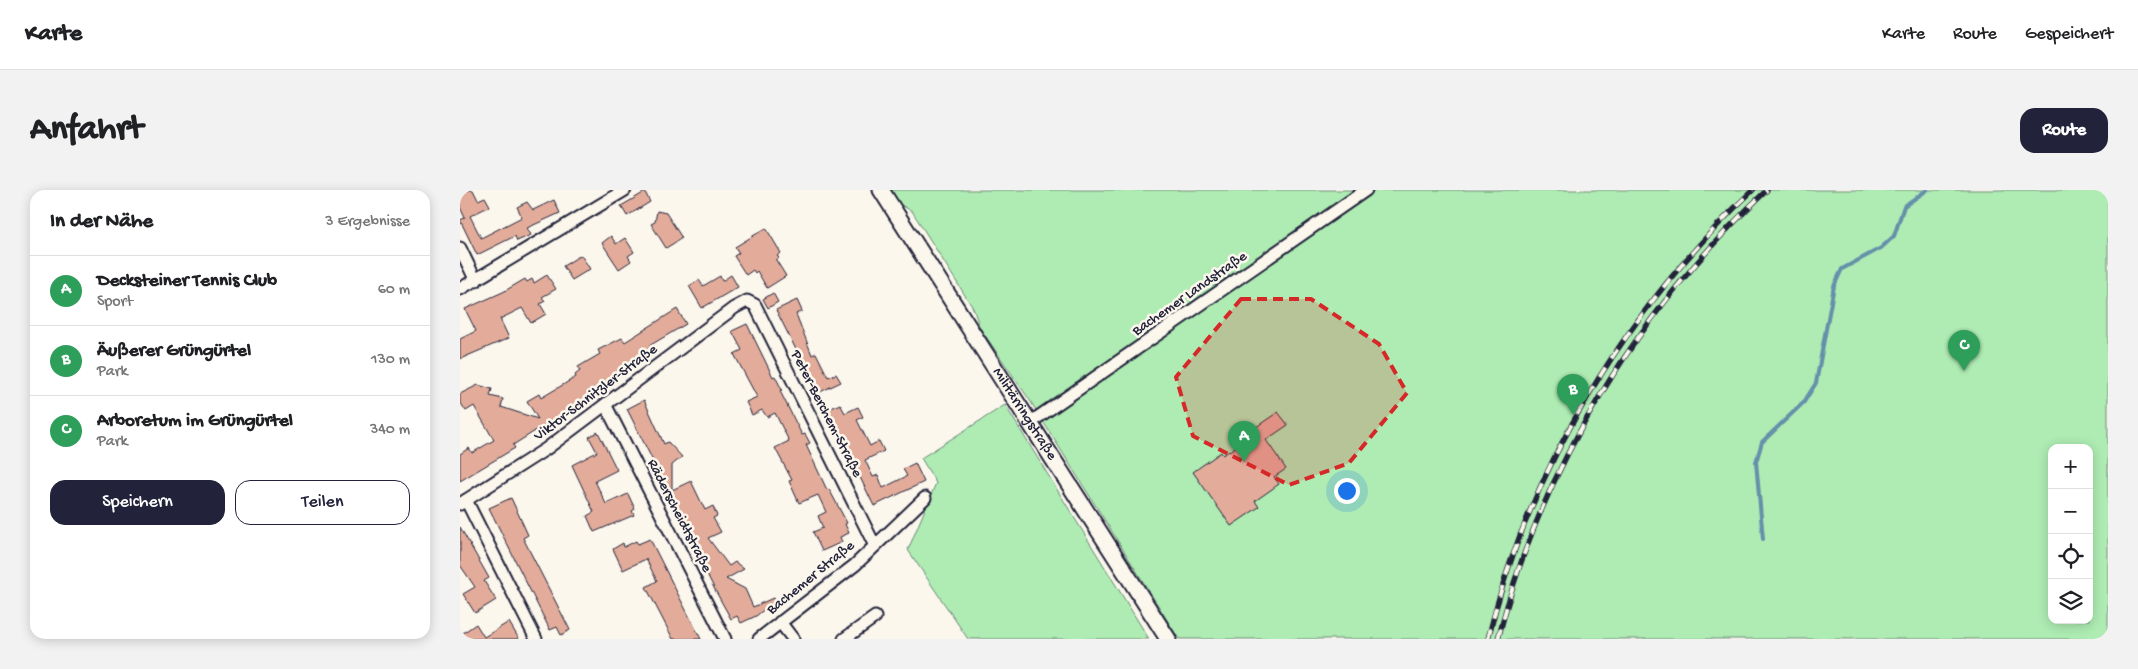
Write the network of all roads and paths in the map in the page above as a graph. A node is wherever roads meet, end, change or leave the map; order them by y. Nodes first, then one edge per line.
1 (626, 190) edge
2 (881, 190) edge
3 (1366, 190) edge
4 (460, 248) edge
5 (476, 281) junction
6 (460, 289) edge
7 (747, 301) joint
8 (606, 406) junction
9 (1031, 422) junction
10 (925, 498) dead end
11 (463, 502) edge
12 (874, 544) junction
13 (874, 617) dead end
14 (780, 622) junction
15 (536, 639) edge
16 (725, 639) edge
17 (759, 639) edge
18 (793, 639) edge
19 (844, 639) edge
20 (1168, 639) edge

1 - 5 street
2 - 9 main road, Militärringstraße
3 - 9 street, Bachemer Landstraße
4 - 5 street
5 - 6 street
7 - 8 street, Viktor-Schnitzler-Straße
7 - 12 street, Peter-Berchem-Straße
8 - 11 street, Viktor-Schnitzler-Straße
8 - 16 street, Räderscheidtstraße
9 - 20 main road, Militärringstraße
10 - 12 street, Bachemer Straße
11 - 15 street
12 - 14 street, Bachemer Straße
13 - 19 street
14 - 17 street, Bachemer Straße
14 - 18 street

